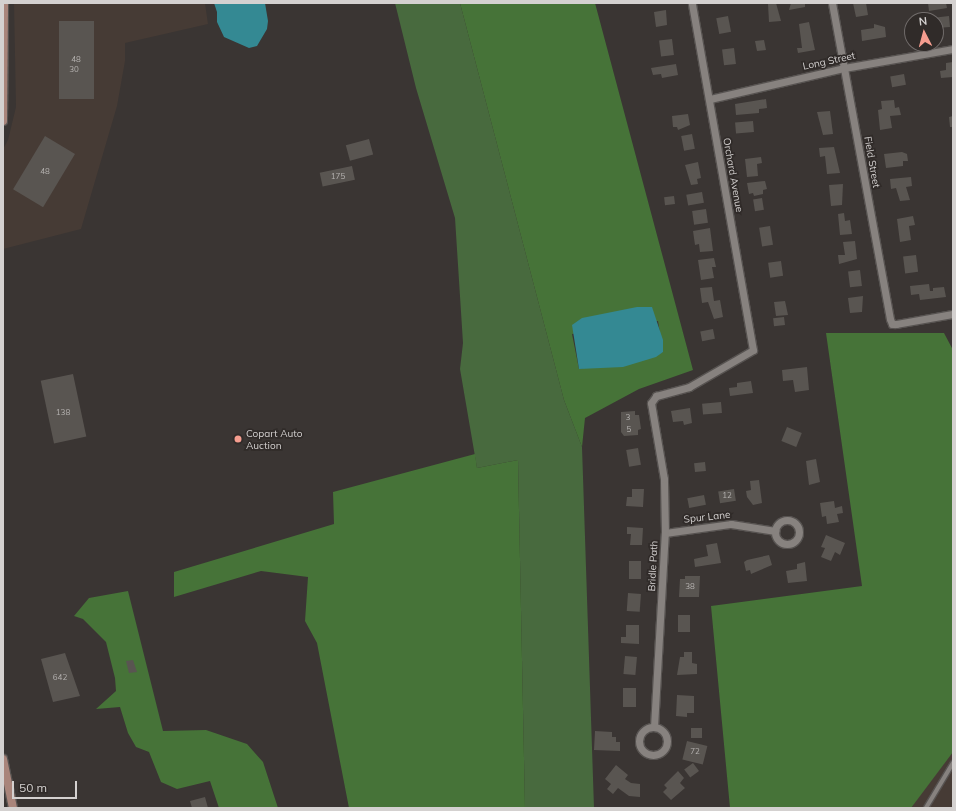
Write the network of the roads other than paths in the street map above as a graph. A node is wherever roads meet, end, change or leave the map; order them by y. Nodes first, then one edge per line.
1 (4, 3) edge
2 (692, 3) edge
3 (832, 3) edge
4 (953, 49) edge
5 (844, 68) junction
6 (710, 98) junction
7 (3, 121) edge
8 (953, 314) edge
9 (651, 407) joint
10 (775, 531) dead end
11 (665, 533) junction
12 (654, 727) dead end
13 (3, 759) edge
14 (953, 763) edge
15 (13, 808) edge
16 (926, 808) edge

1 - 7 main road
2 - 6 street, Orchard Avenue
3 - 5 street, Field Street
4 - 5 street, Long Street
5 - 6 street, Long Street
5 - 8 street, Field Street
6 - 9 street, Orchard Avenue
9 - 11 street, Bridle Path
10 - 11 street, Spur Lane
11 - 12 street, Bridle Path
13 - 15 main road
14 - 16 lane

